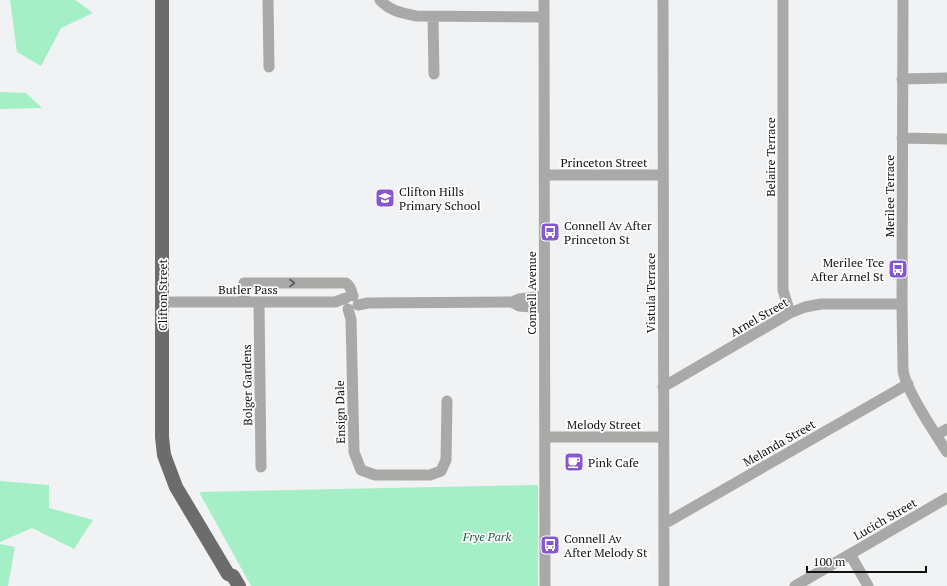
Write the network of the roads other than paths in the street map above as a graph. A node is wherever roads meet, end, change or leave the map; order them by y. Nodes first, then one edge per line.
1 (162, 0) edge
2 (268, 0) edge
3 (380, 0) edge
4 (544, 0) edge
5 (663, 0) edge
6 (783, 0) edge
7 (903, 0) edge
8 (544, 17) junction
9 (433, 18) junction
10 (269, 67) dead end
11 (434, 74) dead end
12 (947, 78) edge
13 (902, 79) junction
14 (902, 138) junction
15 (947, 139) edge
16 (663, 174) junction
17 (545, 175) junction
18 (544, 296) junction
19 (162, 302) junction
20 (244, 302) junction
21 (512, 302) junction
22 (259, 303) junction
23 (902, 304) junction
24 (354, 305) junction
25 (544, 308) junction
26 (790, 313) junction
27 (908, 384) junction
28 (663, 387) junction
29 (447, 401) dead end
30 (947, 429) edge
31 (936, 435) junction
32 (544, 437) junction
33 (663, 438) junction
34 (947, 452) edge
35 (261, 467) dead end
36 (947, 498) edge
37 (664, 524) junction
38 (850, 554) junction
39 (229, 580) edge
40 (239, 586) edge
41 (545, 586) edge
42 (664, 586) edge
43 (795, 586) edge
44 (868, 586) edge

1 - 19 main road, Clifton Street
2 - 10 street
3 - 9 street
4 - 8 street, Connell Avenue
5 - 16 street, Vistula Terrace
6 - 26 street, Belaire Terrace
7 - 13 street, Merilee Terrace
8 - 9 street
8 - 17 street, Connell Avenue
9 - 11 street
12 - 13 street
13 - 14 street, Merilee Terrace
14 - 15 street
14 - 23 street, Merilee Terrace
16 - 17 street, Princeton Street
16 - 28 street, Vistula Terrace
17 - 18 street, Connell Avenue
18 - 21 street, Butler Pass
18 - 25 street, Connell Avenue
19 - 20 street, Butler Pass
19 - 39 main road, Clifton Street
20 - 22 street, Butler Pass
20 -> 24 street
21 - 24 street, Butler Pass
21 - 25 street, Butler Pass
22 - 24 street, Butler Pass
22 - 35 street, Bolger Gardens
23 - 26 street, Arnel Street
23 - 27 street, Merilee Terrace
24 - 29 street, Ensign Dale
25 - 32 street, Connell Avenue
26 - 28 street, Arnel Street
27 - 31 street, Merilee Terrace
27 - 37 street, Melanda Street
28 - 33 street, Vistula Terrace
30 - 31 street
31 - 34 street, Merilee Terrace
32 - 33 street, Melody Street
32 - 41 street, Connell Avenue
33 - 37 street, Vistula Terrace
36 - 38 street, Lucich Street
37 - 42 street, Vistula Terrace
38 - 43 street, Lucich Street
38 - 44 street
39 - 40 main road, Clifton Street

